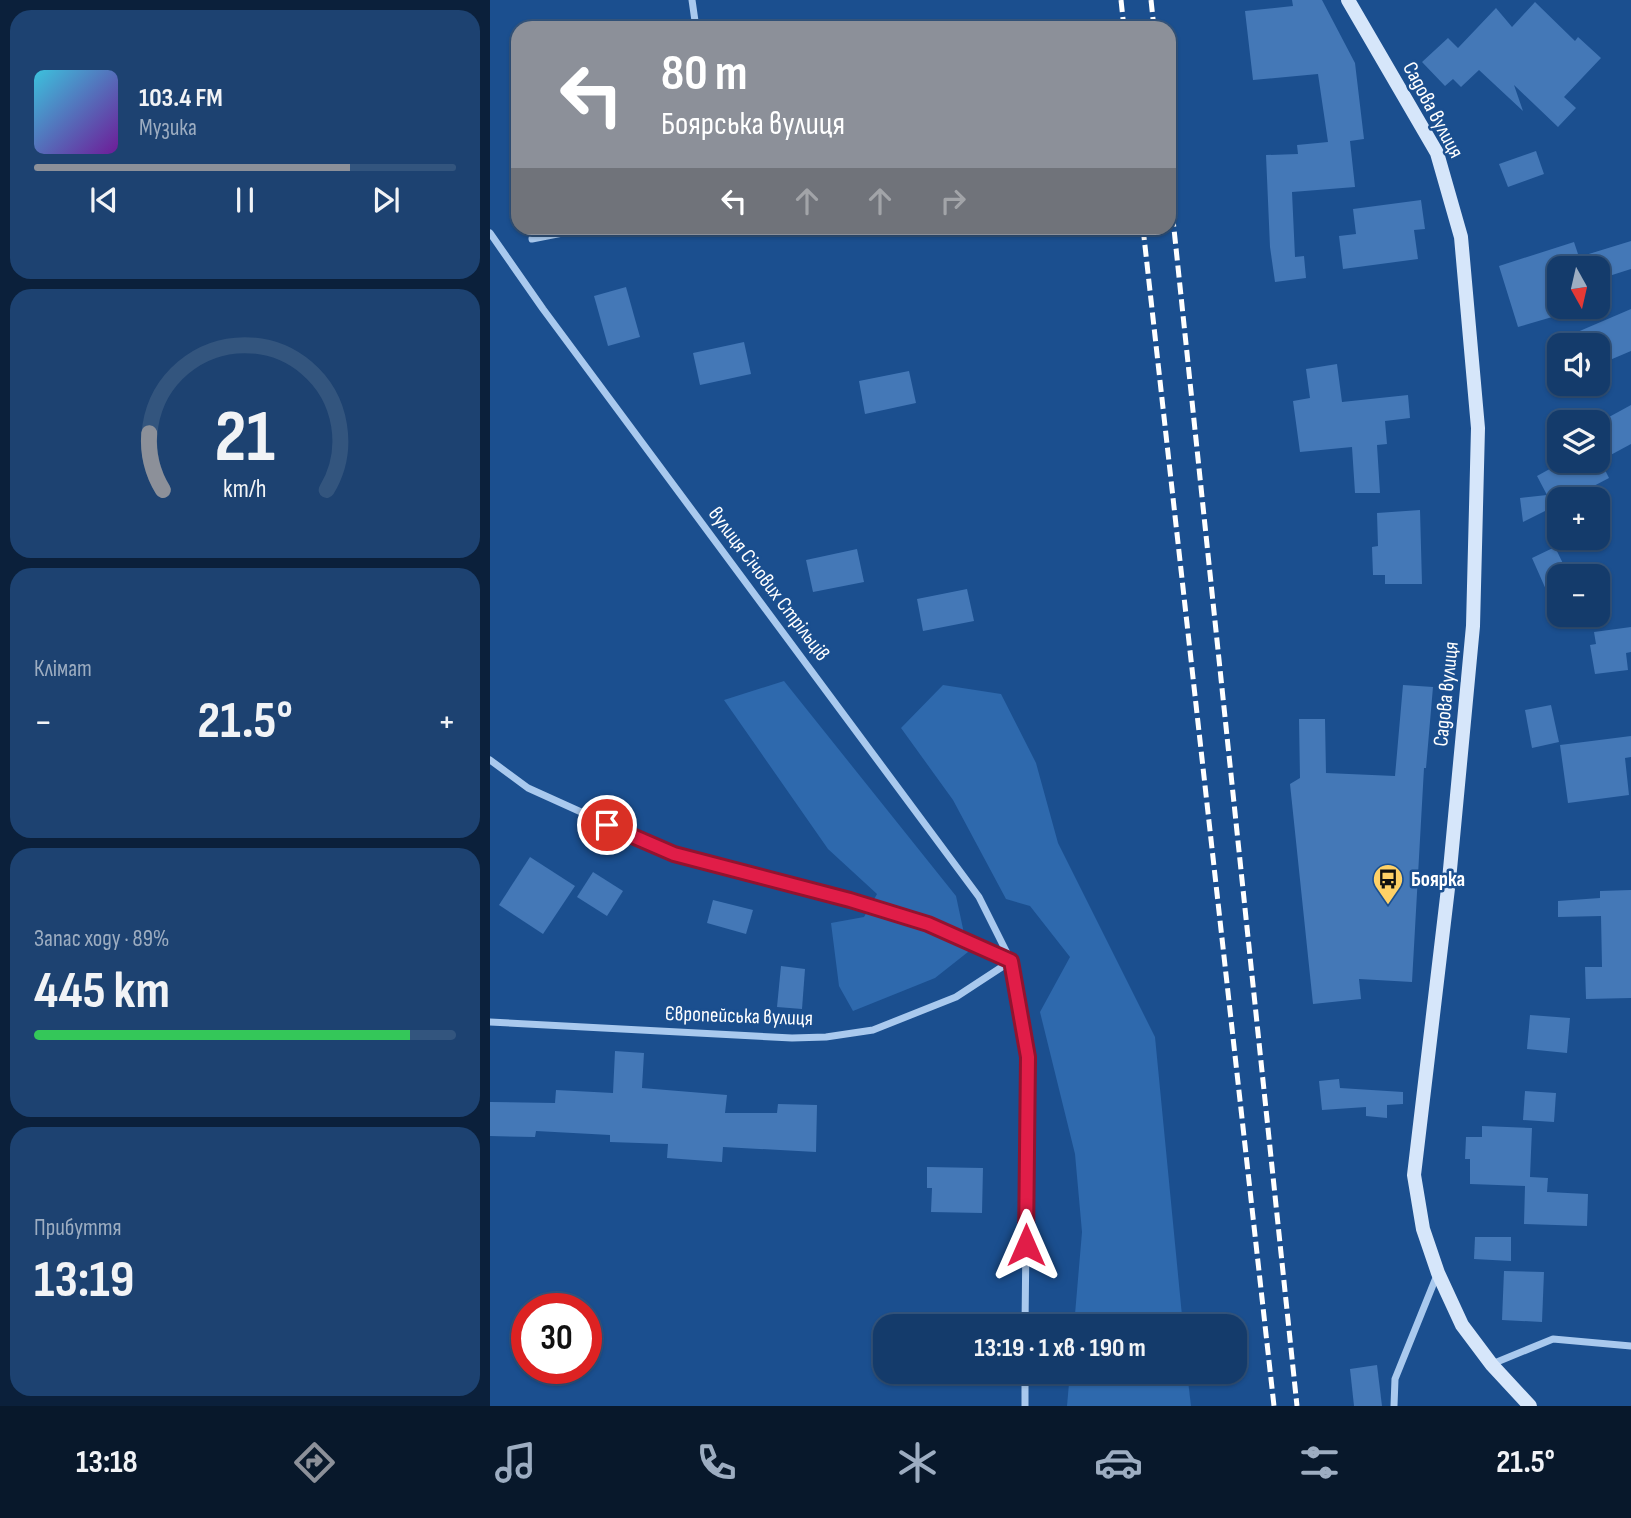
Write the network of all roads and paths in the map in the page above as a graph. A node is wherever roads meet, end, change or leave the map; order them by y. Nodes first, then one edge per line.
1 (692, 0) edge
2 (1348, 0) edge
3 (695, 21) edge
4 (490, 233) edge
5 (552, 235) edge
6 (532, 239) dead end
7 (490, 760) edge
8 (1011, 961) junction
9 (490, 1022) edge
10 (1438, 1273) junction
11 (1026, 1314) edge
12 (1631, 1346) edge
13 (1492, 1365) junction
14 (1025, 1384) edge
15 (1025, 1406) edge
16 (1394, 1406) edge
17 (1530, 1406) edge

1 - 3 street
2 - 10 street, Садова вулиця
4 - 8 street, вулиця Січових Стрільців
5 - 6 street
7 - 8 street
8 - 9 street, Європейська вулиця
8 - 11 street, вулиця Січових Стрільців
10 - 13 street, Садова вулиця
10 - 16 street
12 - 13 street
13 - 17 street, Садова вулиця
14 - 15 street

